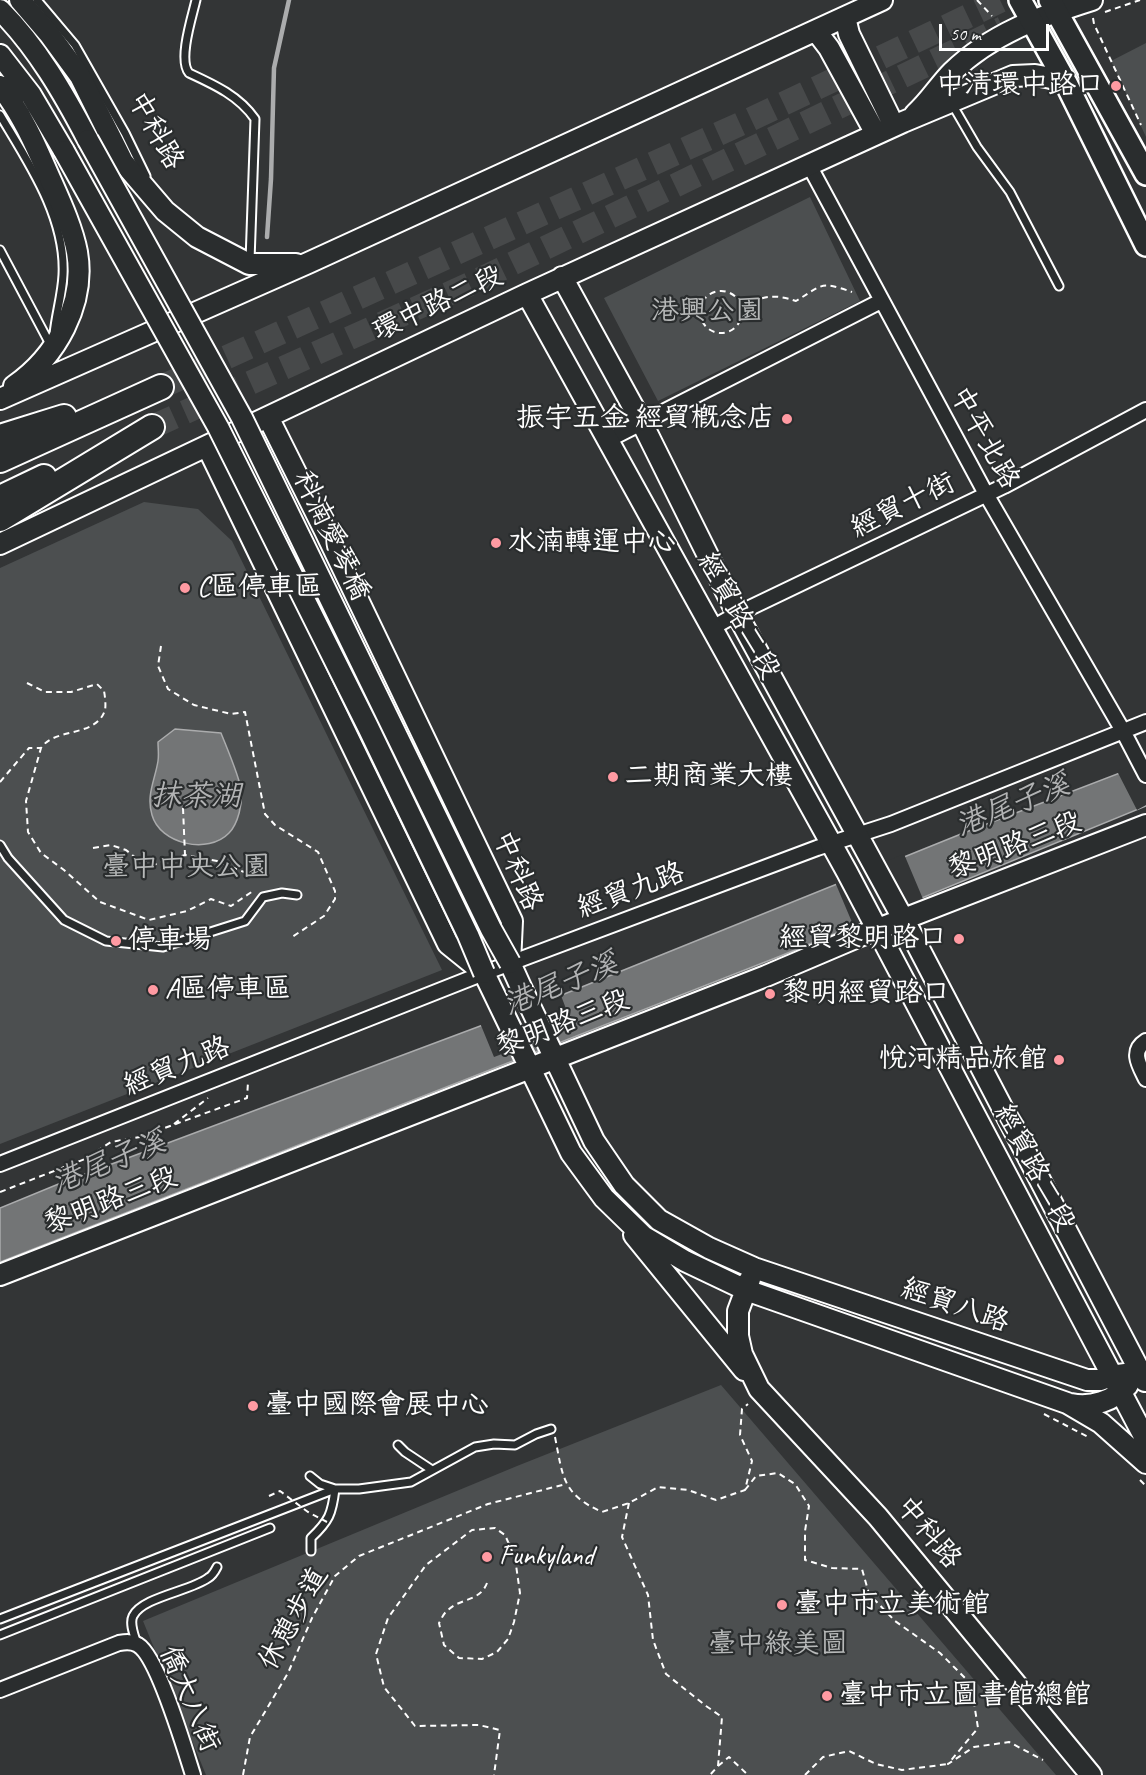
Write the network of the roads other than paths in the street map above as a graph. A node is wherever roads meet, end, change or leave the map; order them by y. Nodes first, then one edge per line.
1 (20, 0) edge
2 (37, 0) edge
3 (196, 0) edge
4 (882, 0) edge
5 (1020, 0) edge
6 (1053, 6) edge
7 (0, 10) edge
8 (1096, 10) edge
9 (845, 17) junction
10 (1032, 21) junction
11 (816, 31) junction
12 (0, 55) edge
13 (1066, 83) junction
14 (0, 86) edge
15 (950, 102) junction
16 (0, 115) edge
17 (891, 127) junction
18 (809, 165) junction
19 (1146, 174) edge
20 (194, 224) dead end
21 (217, 238) dead end
22 (1146, 245) edge
23 (0, 250) edge
24 (308, 263) junction
25 (249, 264) junction
26 (562, 277) junction
27 (1059, 286) dead end
28 (527, 294) junction
29 (881, 301) junction
30 (52, 349) junction
31 (0, 398) edge
32 (1146, 410) edge
33 (268, 417) junction
34 (642, 423) junction
35 (0, 437) edge
36 (608, 440) junction
37 (207, 446) junction
38 (0, 460) edge
39 (986, 494) junction
40 (0, 498) edge
41 (0, 519) edge
42 (0, 544) edge
43 (737, 614) junction
44 (712, 628) junction
45 (1146, 722) edge
46 (1123, 731) junction
47 (1146, 775) edge
48 (1146, 825) edge
49 (857, 835) junction
50 (831, 843) junction
51 (1, 850) edge
52 (297, 895) dead end
53 (901, 914) junction
54 (876, 926) junction
55 (513, 971) junction
56 (487, 980) junction
57 (1146, 1041) edge
58 (554, 1058) junction
59 (528, 1068) junction
60 (1146, 1079) edge
61 (0, 1164) edge
62 (604, 1198) junction
63 (754, 1268) junction
64 (0, 1275) edge
65 (746, 1290) junction
66 (1144, 1375) edge
67 (1111, 1376) junction
68 (757, 1394) junction
69 (1121, 1394) junction
70 (1067, 1403) junction
71 (551, 1429) road end
72 (1146, 1440) edge
73 (398, 1445) dead end
74 (432, 1470) junction
75 (1142, 1470) edge
76 (310, 1476) dead end
77 (335, 1489) junction
78 (270, 1528) dead end
79 (311, 1551) dead end
80 (217, 1567) dead end
81 (0, 1619) edge
82 (0, 1635) edge
83 (137, 1644) junction
84 (0, 1690) edge
85 (193, 1775) edge
86 (1091, 1775) edge

1 - 25 street, 中科路
2 - 20 lane, 中科路
3 - 25 lane
4 - 9 street
5 - 10 main road
6 - 8 street, 環中路二段
6 - 10 street, 環中路二段
6 - 19 main road
7 - 55 street, 科湳愛琴橋, bridge
9 - 11 street
9 - 17 street
10 - 13 main road
10 - 17 street, 環中路二段
11 - 17 street
11 - 24 street
12 - 56 street, 科湳愛琴橋, bridge
13 - 15 street, 環中路二段
13 - 22 main road
14 - 30 street
15 - 17 street, 環中路二段
15 - 27 lane
16 - 30 lane
17 - 18 street, 環中路二段
18 - 26 street, 環中路二段
18 - 29 street, 中平北路
21 - 25 lane
23 - 30 lane
24 - 25 street, 中科路
24 - 31 street
26 - 28 street, 環中路二段
26 - 34 street, 經貿路二段
28 - 33 street, 環中路二段
28 - 36 street, 經貿路二段
29 - 34 street
29 - 39 street, 中平北路
30 - 31 street
32 - 39 street, 經貿十街
33 - 37 street, 環中路二段
33 - 55 street, 中科路
34 - 36 street
34 - 43 street, 經貿路二段
35 - 38 highway
36 - 44 street, 經貿路二段
37 - 42 street, 環中路二段
37 - 56 street, 中科路
39 - 43 street, 經貿十街
39 - 46 street, 中平北路
40 - 41 highway
43 - 44 street, 經貿十街
43 - 49 street, 經貿路二段
44 - 50 street, 經貿路二段
45 - 46 street, 經貿九路
46 - 47 street, 中平北路
46 - 49 street, 經貿九路
48 - 53 street, 黎明路三段
49 - 50 street, 經貿九路
49 - 53 street, 經貿路二段
50 - 54 street, 經貿路二段
50 - 55 street, 經貿九路
51 - 52 lane
53 - 54 street, 黎明路三段
53 - 66 street, 經貿路二段
54 - 58 street, 黎明路三段
54 - 67 street, 經貿路二段
55 - 56 street, 經貿九路
55 - 58 street, 中科路
56 - 59 street, 中科路
56 - 61 street, 經貿九路
57 - 60 street
58 - 59 street, 黎明路三段
58 - 63 street, 中科路
59 - 62 street, 中科路
59 - 64 street, 黎明路三段
62 - 65 street, 中科路
62 - 68 street, 中科路
63 - 65 street, 中科路
63 - 67 street, 經貿八路
65 - 68 street, 中科路
65 - 70 street, 經貿八路
66 - 67 street, 經貿八路
66 - 69 street, 經貿八路
67 - 69 street, 經貿路二段
68 - 86 street, 中科路
69 - 70 street, 經貿八路
69 - 72 street, 經貿路二段
70 - 75 street, 經貿八路
71 - 74 lane
73 - 74 lane
74 - 77 lane
76 - 77 lane
77 - 79 lane
77 - 81 lane
78 - 82 lane
80 - 83 lane
83 - 84 street
83 - 85 street, 僑大八街

